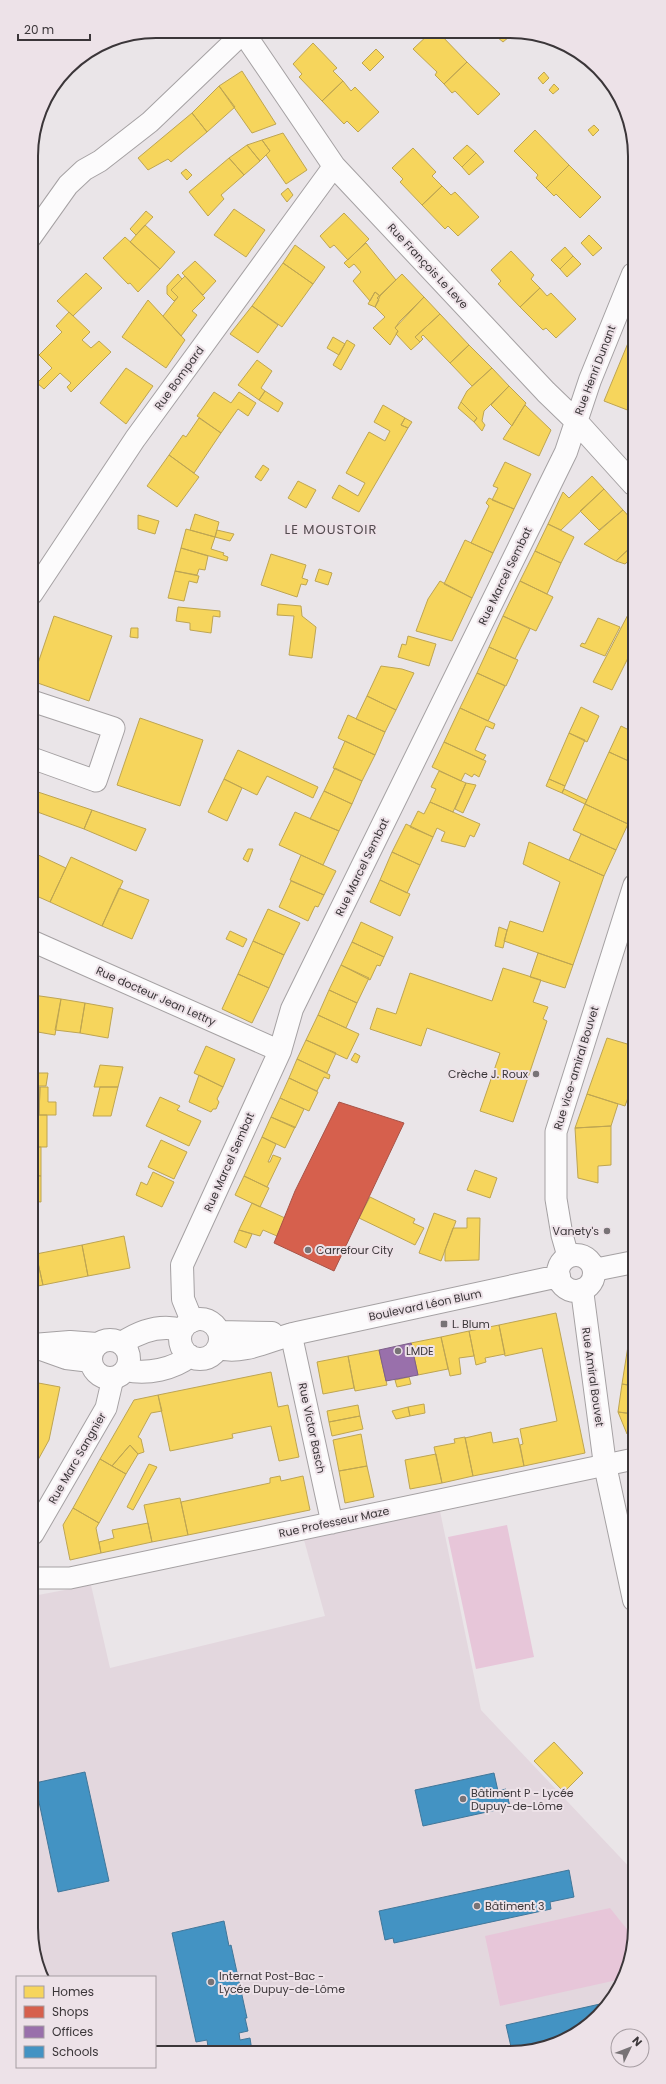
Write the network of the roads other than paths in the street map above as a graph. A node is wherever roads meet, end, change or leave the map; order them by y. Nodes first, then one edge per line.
1 (238, 38) edge
2 (248, 38) edge
3 (334, 166) junction
4 (38, 227) edge
5 (628, 286) edge
6 (576, 421) junction
7 (628, 478) edge
8 (38, 585) edge
9 (38, 703) edge
10 (38, 760) edge
11 (628, 905) edge
12 (38, 944) edge
13 (280, 1050) junction
14 (568, 1256) junction
15 (628, 1263) edge
16 (594, 1270) junction
17 (559, 1276) junction
18 (582, 1290) junction
19 (187, 1326) junction
20 (291, 1334) junction
21 (218, 1340) junction
22 (122, 1343) junction
23 (38, 1347) edge
24 (94, 1352) junction
25 (190, 1356) junction
26 (119, 1374) junction
27 (628, 1460) edge
28 (605, 1464) junction
29 (332, 1523) junction
30 (38, 1525) edge
31 (628, 1572) edge
32 (38, 1578) edge

1 - 4 street
2 - 3 street, Rue François Le Leve
3 - 6 street, Rue François Le Leve
3 - 8 street, Rue Bompard
5 - 6 street, Rue Henri Dunant
6 - 7 street, Rue François Le Leve
6 - 13 street, Rue Marcel Sembat
9 - 10 street
11 - 14 street, Rue vice-amiral Bouvet
12 - 13 street, Rue docteur Jean Lettry
13 - 19 street, Rue Marcel Sembat
14 - 16 street
14 - 17 street
15 - 16 street
16 - 18 street
17 - 18 street
17 - 20 street, Boulevard Léon Blum
18 - 28 street, Rue Amiral Bouvet
19 - 21 street
19 - 22 street
19 - 25 street
20 - 21 street, Boulevard Léon Blum
20 - 29 street, Rue Victor Basch
21 - 25 street
22 - 24 street
22 - 26 street
23 - 24 street
24 - 26 street
25 - 26 street
26 - 30 street, Rue Marc Sangnier
27 - 28 street, Rue Professeur Maze
28 - 29 street, Rue Professeur Maze
28 - 31 street, Rue Amiral Bouvet
29 - 32 street, Rue Professeur Maze

